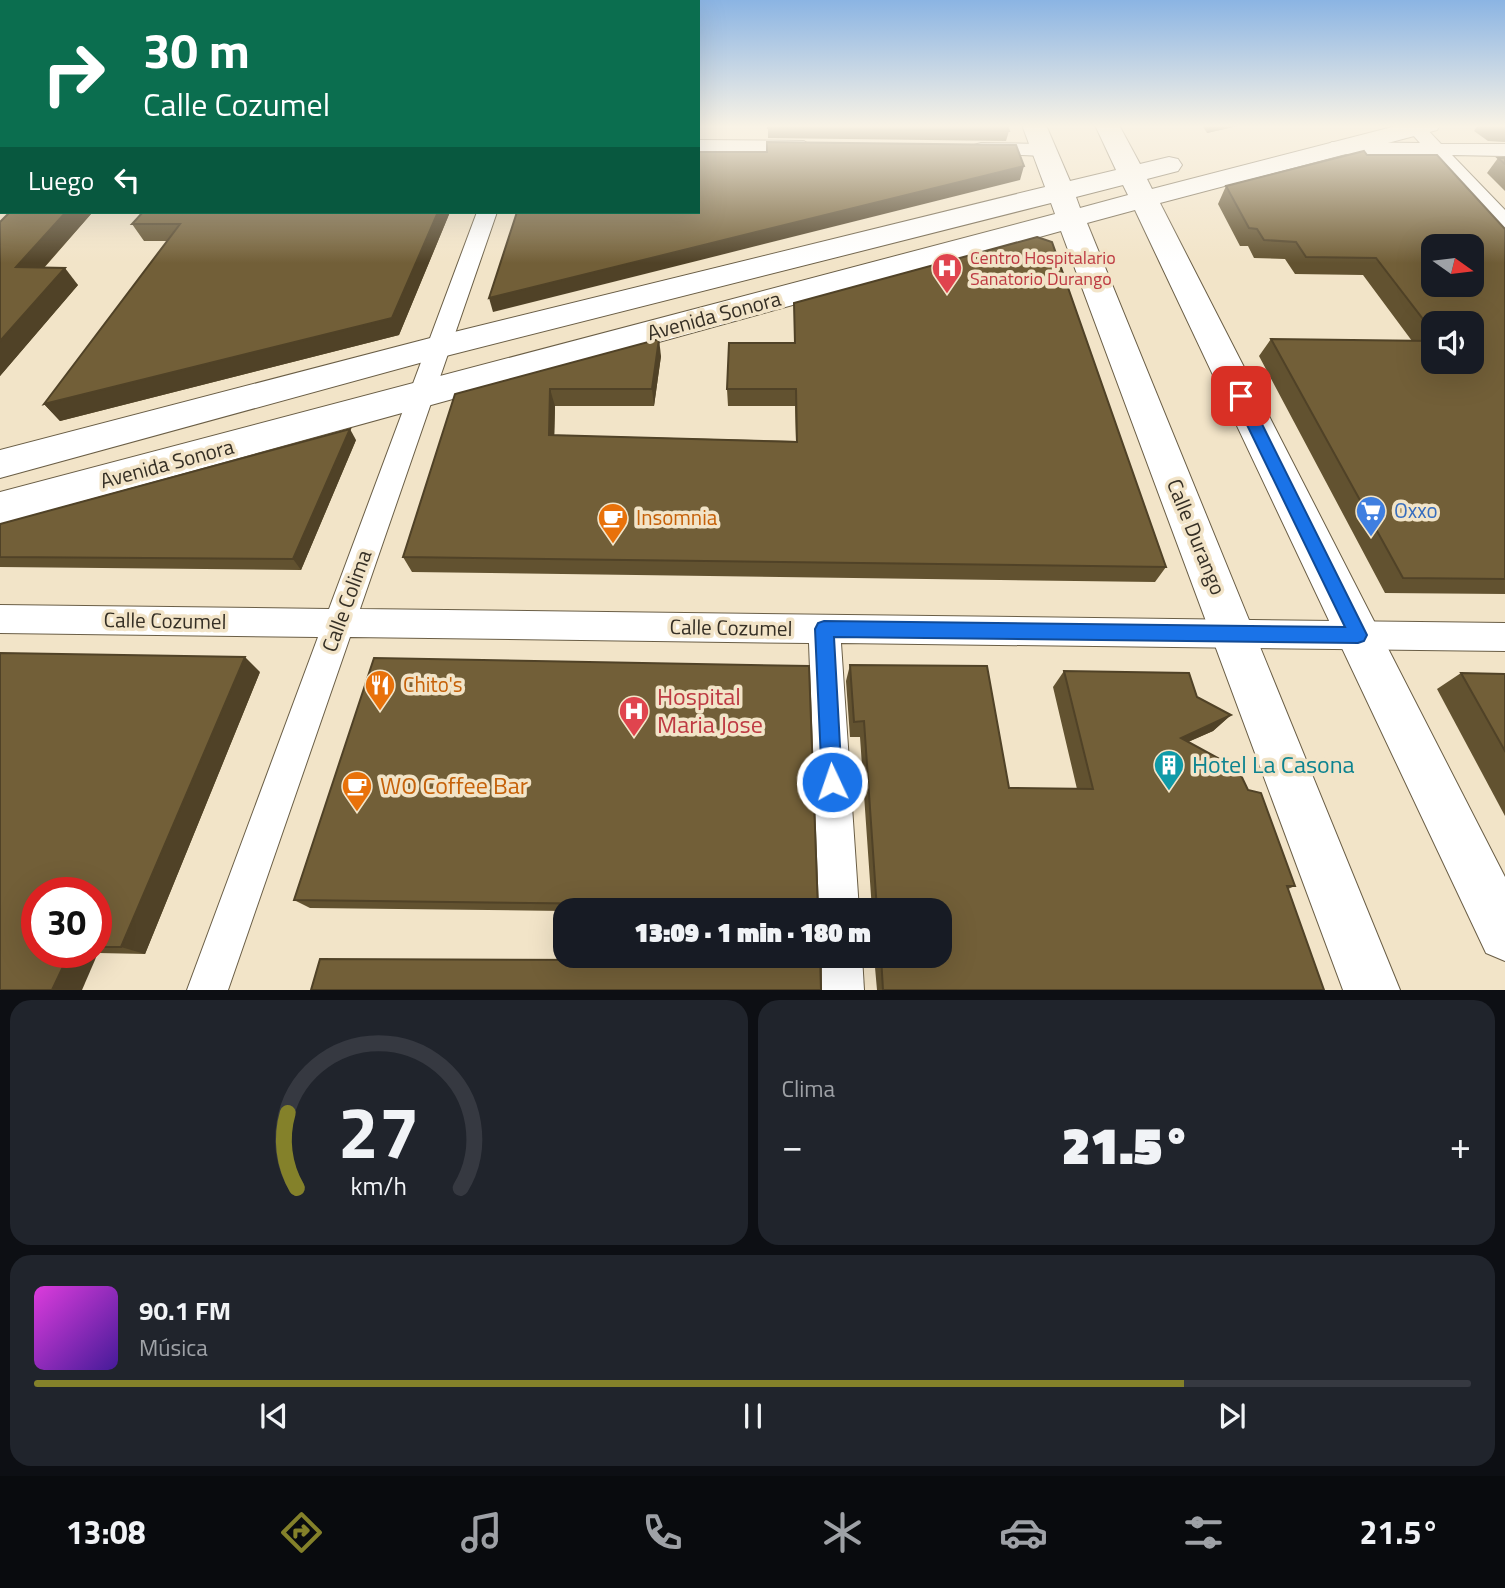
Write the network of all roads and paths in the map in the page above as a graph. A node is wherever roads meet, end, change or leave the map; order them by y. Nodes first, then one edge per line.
1 (1052, 171) edge
2 (1130, 171) edge
3 (1166, 171) edge
4 (1234, 171) edge
5 (1457, 171) edge
6 (1138, 187) junction
7 (1066, 206) junction
8 (486, 214) edge
9 (1505, 222) edge
10 (706, 280) junction
11 (724, 314) junction
12 (439, 347) junction
13 (421, 396) junction
14 (142, 426) junction
15 (0, 464) edge
16 (142, 470) junction
17 (0, 508) edge
18 (0, 619) edge
19 (339, 624) junction
20 (824, 629) junction
21 (1234, 634) junction
22 (1358, 635) junction
23 (1505, 636) edge
24 (838, 898) edge
25 (1505, 934) edge
26 (842, 968) edge
27 (207, 989) edge
28 (843, 989) edge
29 (1373, 989) edge

1 - 7 main road, Calle Durango
2 - 6 main road
3 - 6 main road, Avenida Sonora
4 - 6 main road, Avenida Sonora
5 - 9 street
6 - 7 main road, Avenida Sonora
6 - 22 main road
7 - 10 main road, Avenida Sonora
7 - 11 main road, Avenida Sonora
7 - 21 main road, Calle Durango
8 - 12 street, Calle Colima
10 - 11 main road
10 - 12 main road, Avenida Sonora
11 - 13 main road, Avenida Sonora
12 - 13 street, Calle Colima
12 - 14 main road, Avenida Sonora
13 - 16 main road, Avenida Sonora
13 - 19 street, Calle Colima
14 - 15 main road, Avenida Sonora
14 - 16 main road
16 - 17 main road, Avenida Sonora
18 - 19 street, Calle Cozumel
19 - 20 street, Calle Cozumel
19 - 27 street, Calle Colima
20 - 21 street, Calle Cozumel
20 - 24 street
21 - 22 street, Calle Cozumel
21 - 29 main road, Calle Durango
22 - 23 street, Calle Cozumel
22 - 25 main road
26 - 28 street

